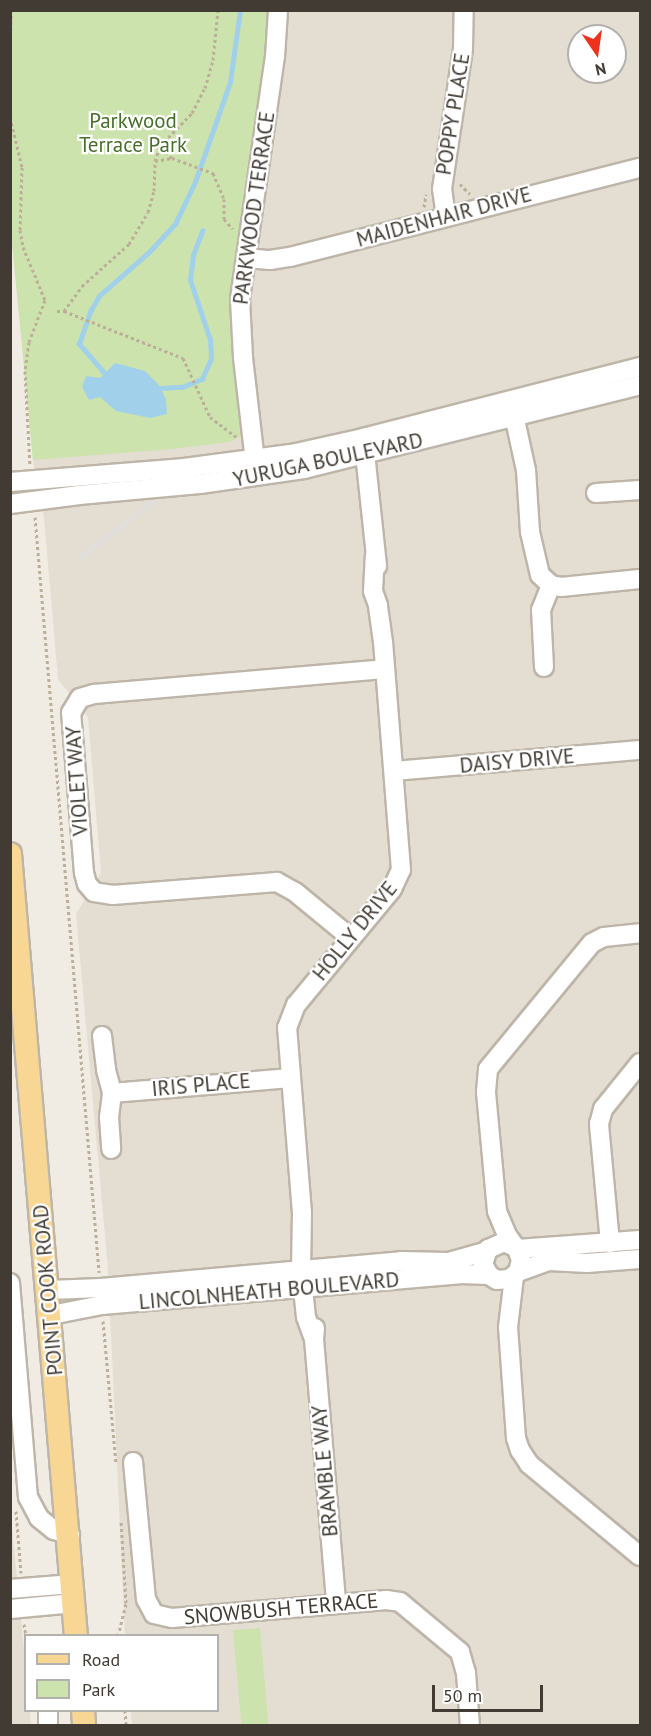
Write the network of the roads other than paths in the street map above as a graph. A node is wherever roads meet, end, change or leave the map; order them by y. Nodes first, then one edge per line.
1 (278, 10) edge
2 (464, 10) edge
3 (640, 168) edge
4 (447, 217) junction
5 (246, 258) junction
6 (640, 367) edge
7 (640, 385) edge
8 (512, 408) junction
9 (364, 447) junction
10 (254, 459) junction
11 (256, 477) junction
12 (10, 482) edge
13 (640, 490) edge
14 (596, 493) dead end
15 (10, 504) edge
16 (640, 579) edge
17 (551, 585) junction
18 (544, 667) dead end
19 (384, 669) junction
20 (640, 750) edge
21 (394, 771) junction
22 (10, 854) edge
23 (640, 933) edge
24 (351, 938) junction
25 (102, 1036) dead end
26 (18, 1050) edge
27 (640, 1063) edge
28 (290, 1078) junction
29 (112, 1093) junction
30 (111, 1149) dead end
31 (497, 1211) junction
32 (640, 1240) edge
33 (610, 1243) junction
34 (516, 1248) junction
35 (487, 1250) junction
36 (640, 1259) edge
37 (516, 1274) junction
38 (490, 1276) junction
39 (309, 1279) junction
40 (10, 1283) edge
41 (49, 1290) junction
42 (101, 1296) junction
43 (51, 1315) junction
44 (508, 1327) junction
45 (133, 1462) dead end
46 (70, 1535) junction
47 (640, 1556) edge
48 (16, 1589) edge
49 (74, 1594) junction
50 (336, 1603) junction
51 (16, 1608) edge
52 (76, 1634) edge
53 (470, 1725) edge

1 - 5 street, PARKWOOD TERRACE
2 - 4 street, POPPY PLACE
3 - 4 street, MAIDENHAIR DRIVE
4 - 5 street, MAIDENHAIR DRIVE
5 - 10 street, PARKWOOD TERRACE
6 - 8 street, YURUGA BOULEVARD
7 - 8 street, YURUGA BOULEVARD
8 - 9 street, YURUGA BOULEVARD
8 - 17 street
9 - 10 street, YURUGA BOULEVARD
9 - 11 street, YURUGA BOULEVARD
9 - 19 street, HOLLY DRIVE
10 - 11 street, PARKWOOD TERRACE
10 - 12 street, YURUGA BOULEVARD
11 - 15 street, YURUGA BOULEVARD
13 - 14 street
16 - 17 street
17 - 18 street
19 - 21 street, HOLLY DRIVE
19 - 24 street, VIOLET WAY
20 - 21 street, DAISY DRIVE
21 - 24 street, HOLLY DRIVE
22 - 26 main road, POINT COOK ROAD
23 - 31 street
24 - 28 street, HOLLY DRIVE
25 - 29 street
26 - 41 main road, POINT COOK ROAD
27 - 33 street
28 - 29 street, IRIS PLACE
28 - 39 street, HOLLY DRIVE
29 - 30 street
31 - 34 street
31 - 35 street
32 - 33 street
33 - 34 street
34 - 35 street
34 - 37 street
35 - 38 street
35 - 39 street, LINCOLNHEATH BOULEVARD
36 - 37 street
37 - 38 street
37 - 44 street
38 - 39 street, LINCOLNHEATH BOULEVARD
38 - 44 street
39 - 42 street, LINCOLNHEATH BOULEVARD
39 - 50 street, BRAMBLE WAY
40 - 46 street, POINT COOK ROAD
41 - 42 street, LINCOLNHEATH BOULEVARD
41 - 43 main road, POINT COOK ROAD
42 - 43 street, LINCOLNHEATH BOULEVARD
43 - 46 main road, POINT COOK ROAD
44 - 47 street
45 - 50 street, SNOWBUSH TERRACE
46 - 49 main road, POINT COOK ROAD
48 - 49 street
49 - 51 street
49 - 52 main road, POINT COOK ROAD
50 - 53 street, SNOWBUSH TERRACE

